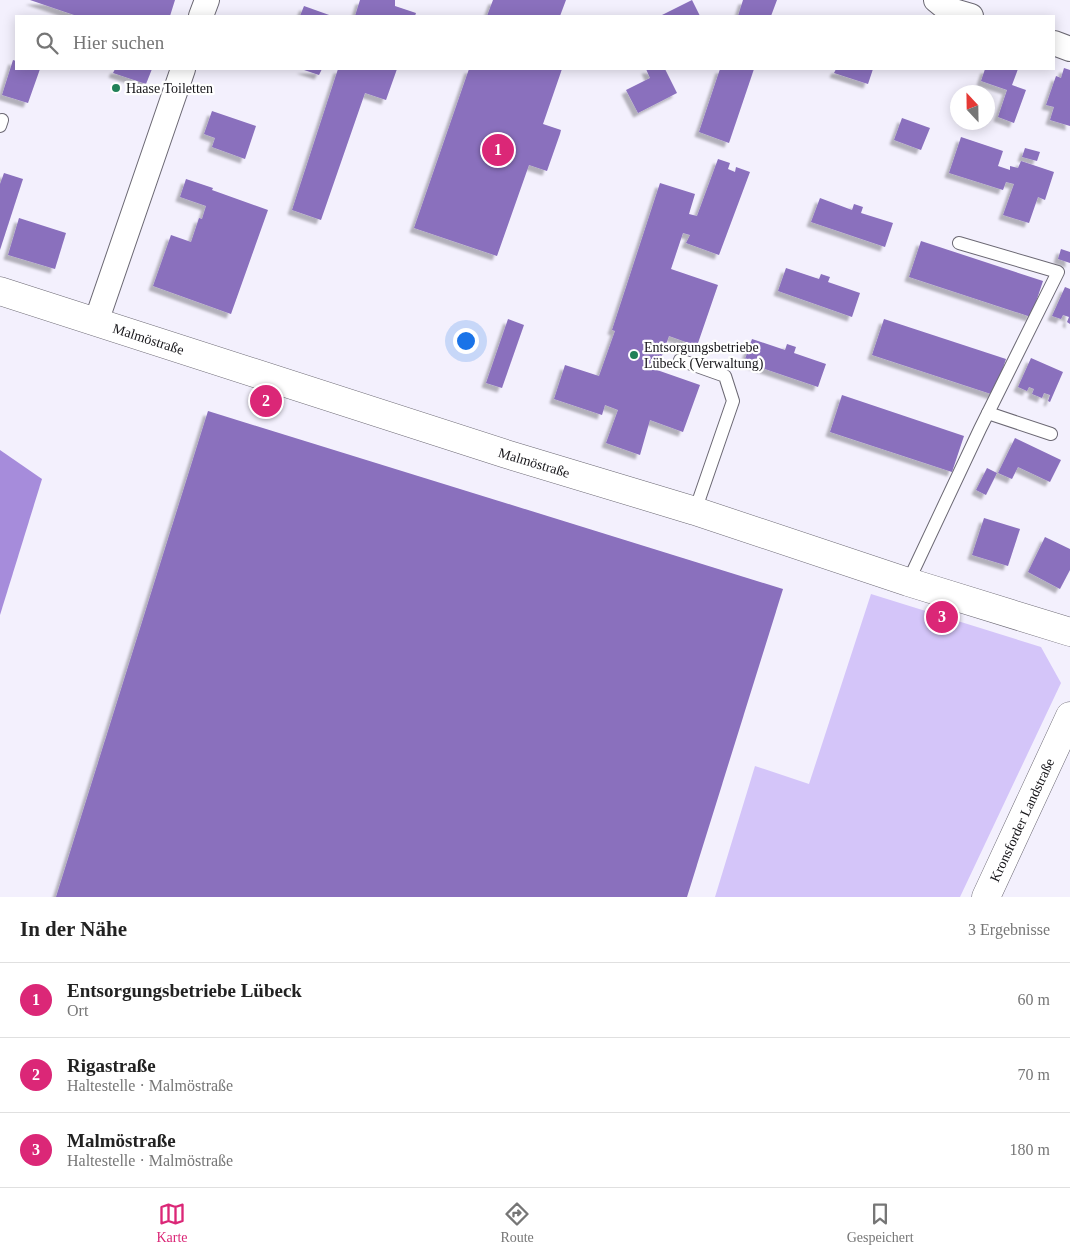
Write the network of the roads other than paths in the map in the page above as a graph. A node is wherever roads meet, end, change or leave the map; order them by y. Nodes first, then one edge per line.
1 (206, 0) edge
2 (936, 0) edge
3 (201, 15) edge
4 (968, 15) edge
5 (1055, 43) edge
6 (1070, 49) edge
7 (183, 70) edge
8 (959, 243) dead end
9 (0, 291) edge
10 (96, 322) junction
11 (680, 360) dead end
12 (988, 413) junction
13 (1051, 434) dead end
14 (695, 511) junction
15 (908, 582) junction
16 (1070, 632) edge
17 (1070, 716) edge
18 (986, 897) edge

1 - 3 street
2 - 4 street
5 - 6 street
7 - 10 street
8 - 12 lane
9 - 10 street, Malmöstraße
10 - 14 street, Malmöstraße
11 - 14 lane
12 - 13 lane
12 - 15 lane
14 - 15 street, Malmöstraße
15 - 16 street, Malmöstraße
17 - 18 street, Kronsforder Landstraße

